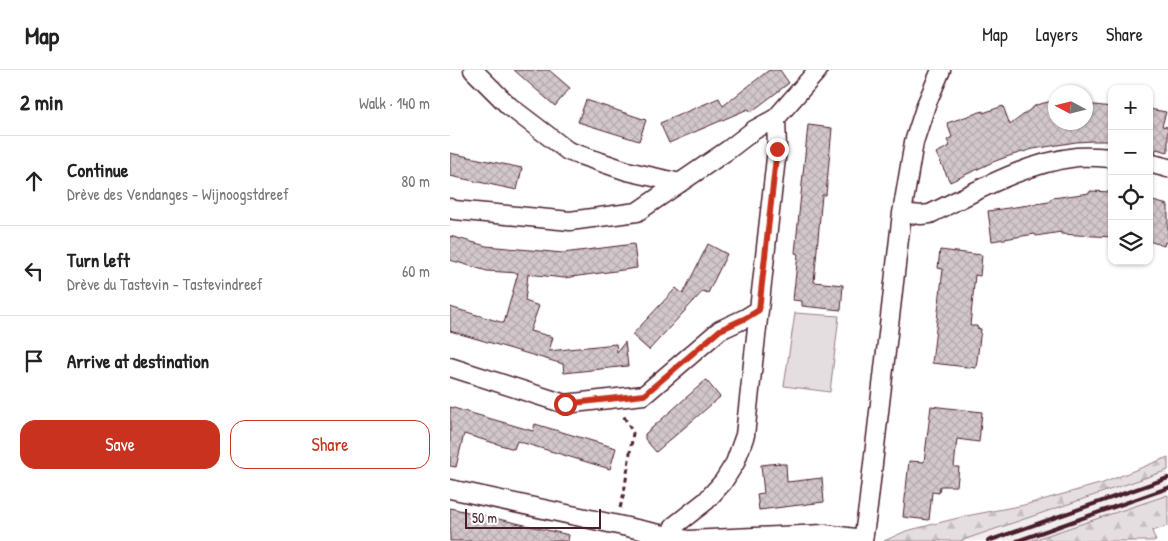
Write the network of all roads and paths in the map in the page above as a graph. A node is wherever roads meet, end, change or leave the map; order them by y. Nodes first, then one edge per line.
1 (473, 70) edge
2 (818, 70) edge
3 (941, 70) edge
4 (776, 118) junction
5 (1108, 158) edge
6 (1153, 165) edge
7 (1168, 168) edge
8 (680, 183) junction
9 (450, 208) edge
10 (902, 213) junction
11 (759, 310) junction
12 (450, 367) edge
13 (614, 398) junction
14 (450, 489) edge
15 (616, 525) junction
16 (670, 537) junction
17 (863, 540) edge

1 - 8 street
2 - 4 street
3 - 10 street
4 - 8 street
4 - 11 street
5 - 10 street
6 - 7 street
8 - 9 street
10 - 17 street
11 - 13 street
11 - 16 street
12 - 13 street
13 - 15 path
14 - 15 street
15 - 16 street
16 - 17 street

